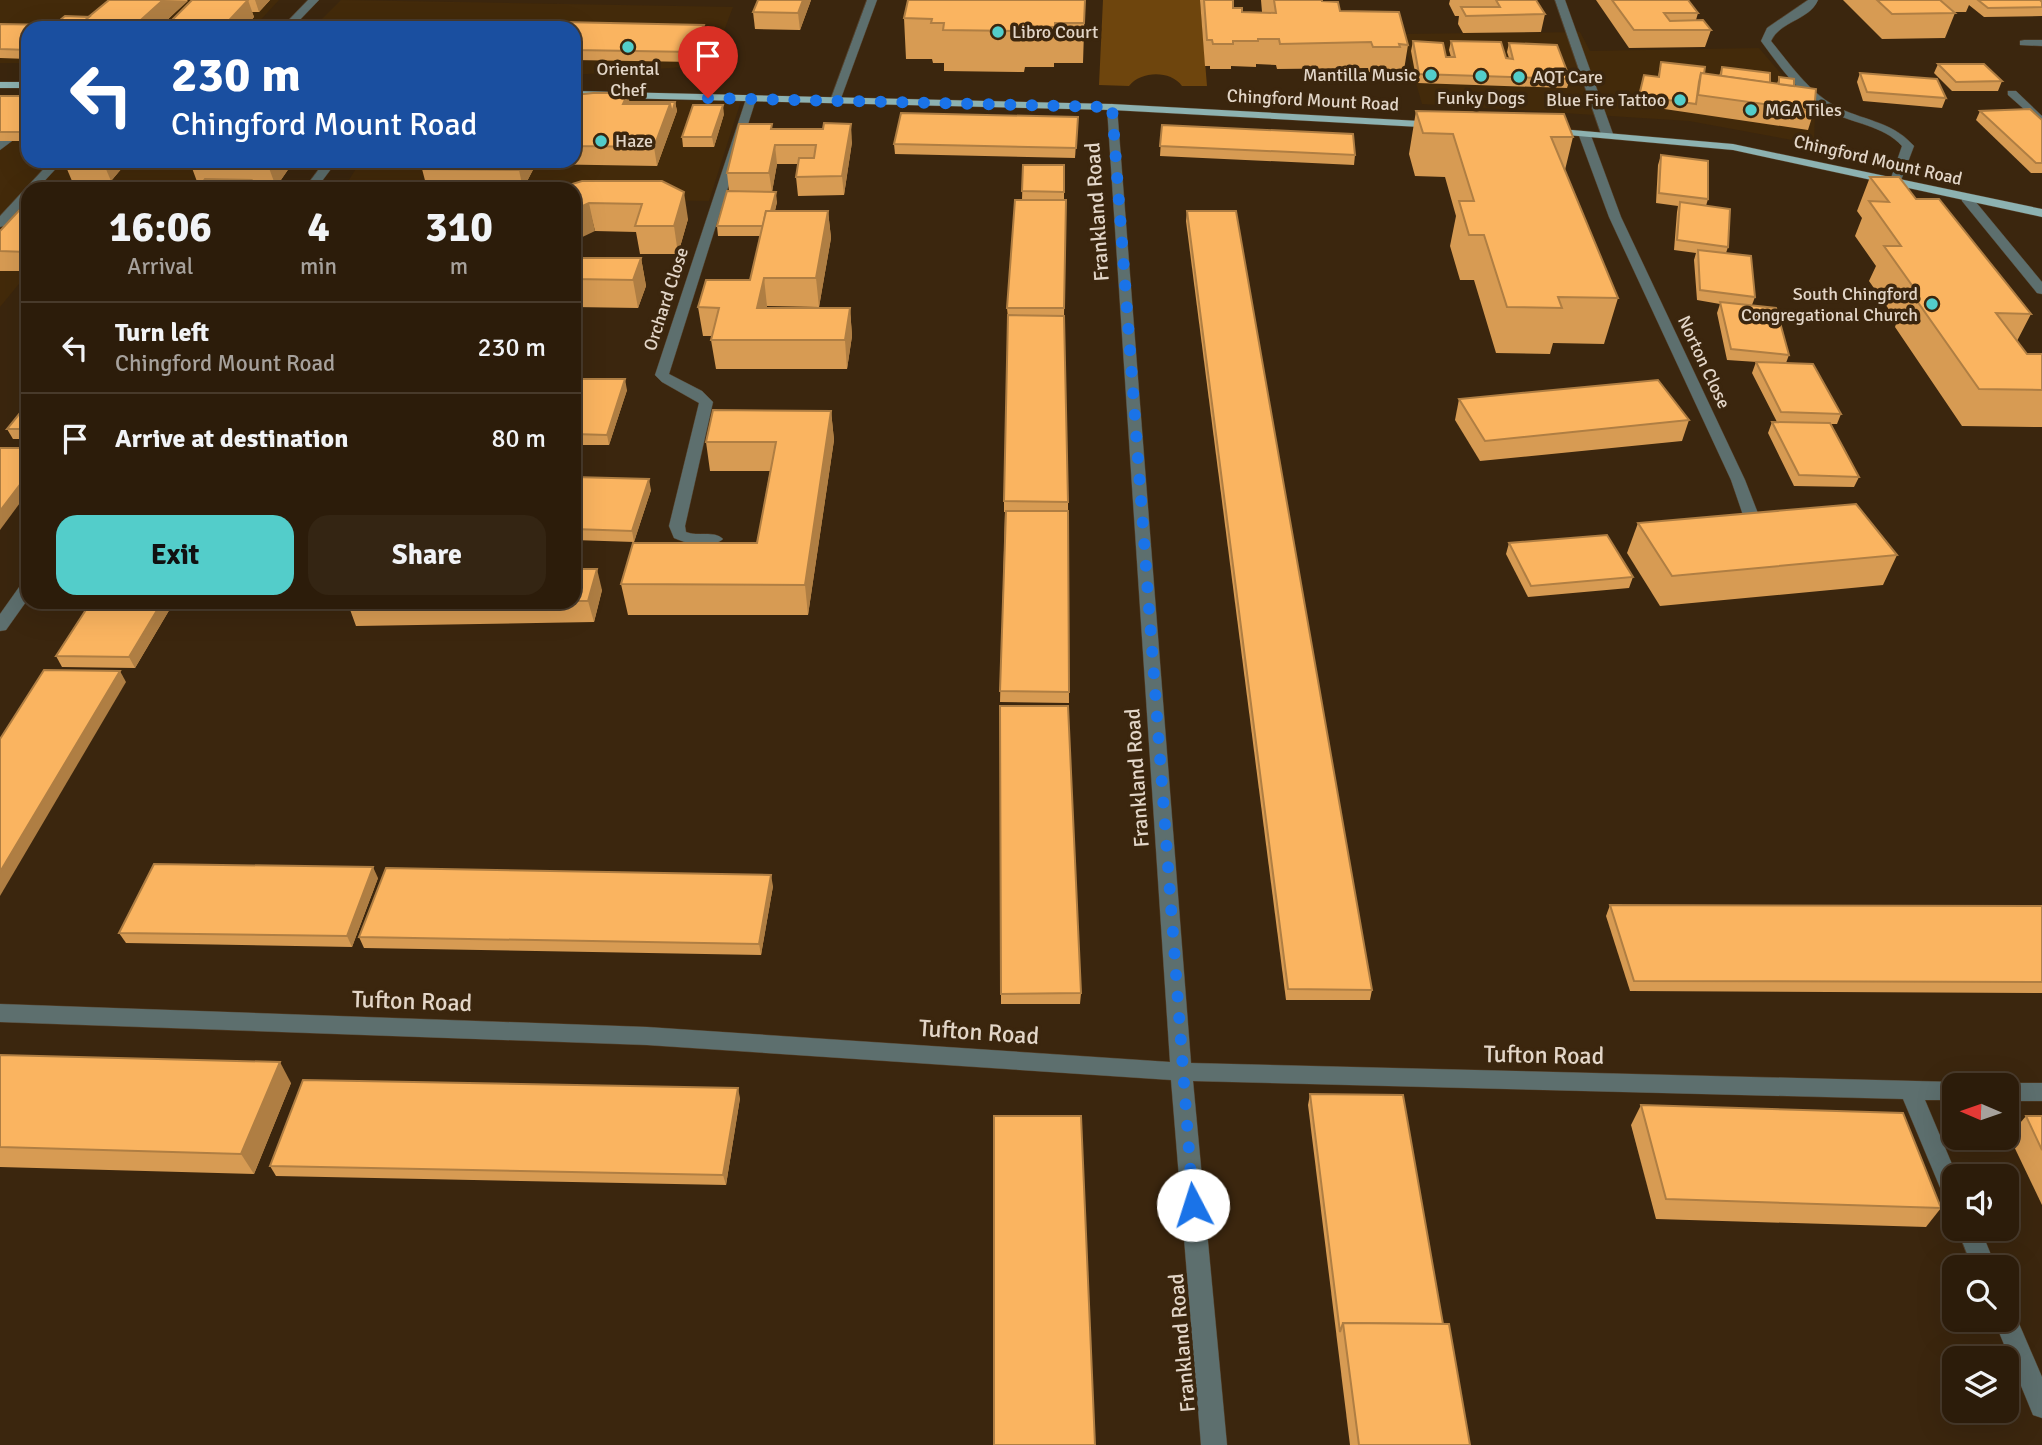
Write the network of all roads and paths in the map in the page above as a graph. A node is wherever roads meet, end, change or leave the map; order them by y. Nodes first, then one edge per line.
1 (314, 0) edge
2 (872, 0) edge
3 (1560, 0) edge
4 (1813, 0) edge
5 (293, 21) edge
6 (2024, 43) dead end
7 (2042, 43) edge
8 (0, 85) edge
9 (21, 85) edge
10 (2012, 93) dead end
11 (581, 94) edge
12 (751, 99) junction
13 (835, 101) junction
14 (1112, 107) junction
15 (2042, 122) edge
16 (1450, 126) edge
17 (1532, 130) edge
18 (1584, 133) junction
19 (1607, 134) junction
20 (51, 168) edge
21 (1896, 181) junction
22 (38, 182) edge
23 (1966, 198) junction
24 (21, 201) edge
25 (2042, 214) edge
26 (0, 223) edge
27 (2042, 290) edge
28 (1721, 529) edge
29 (715, 539) dead end
30 (21, 597) edge
31 (0, 626) edge
32 (0, 1013) edge
33 (1181, 1072) junction
34 (1910, 1090) junction
35 (1942, 1091) edge
36 (2020, 1092) edge
37 (2042, 1092) edge
38 (1942, 1166) edge
39 (2011, 1332) edge
40 (2042, 1406) edge
41 (1214, 1445) edge

1 - 5 street
2 - 13 street
3 - 19 street
4 - 21 street
6 - 7 street
8 - 9 main road
10 - 15 street
11 - 12 main road, Chingford Mount Road
12 - 13 main road, Chingford Mount Road
12 - 29 street, Orchard Close
13 - 14 main road, Chingford Mount Road
14 - 16 main road, Chingford Mount Road
14 - 33 street, Frankland Road
17 - 18 main road, Chingford Mount Road
18 - 19 main road, Chingford Mount Road
18 - 28 street, Norton Close
19 - 21 main road, Chingford Mount Road
20 - 22 street
21 - 23 main road, Chingford Mount Road
23 - 25 main road, Chingford Mount Road
23 - 27 street
24 - 26 street
30 - 31 street
32 - 33 street, Tufton Road
33 - 34 street, Tufton Road
33 - 41 street, Frankland Road
34 - 35 street, Tufton Road
34 - 38 street
36 - 37 street
39 - 40 street

